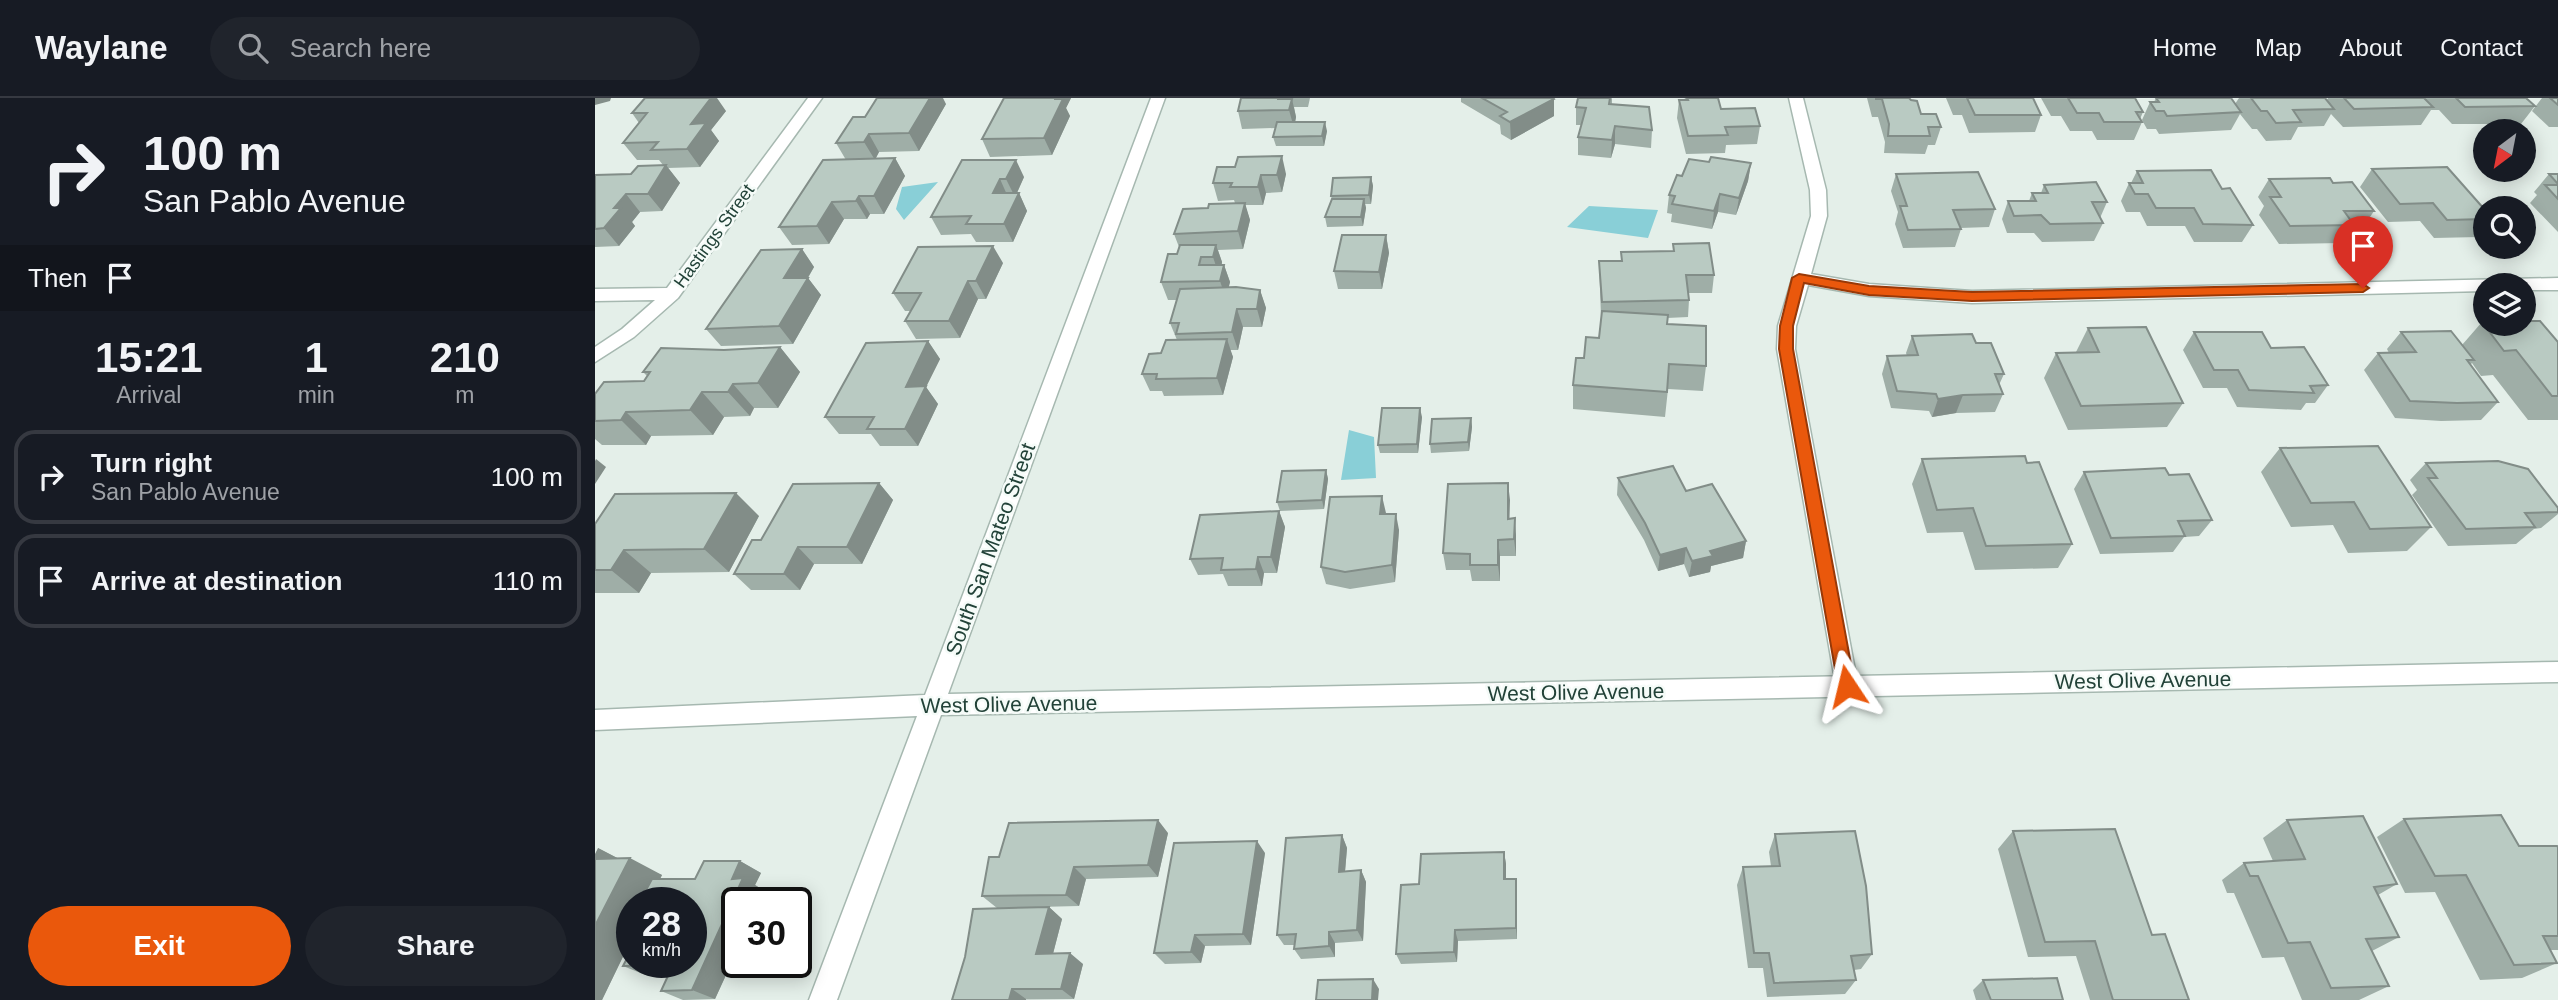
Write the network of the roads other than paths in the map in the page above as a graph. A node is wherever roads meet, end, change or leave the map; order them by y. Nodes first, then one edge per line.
1 (815, 98) edge
2 (1158, 98) edge
3 (1796, 98) edge
4 (1799, 278) junction
5 (2558, 284) edge
6 (672, 294) junction
7 (595, 295) edge
8 (595, 356) edge
9 (2558, 672) edge
10 (1847, 686) junction
11 (932, 705) junction
12 (595, 720) edge
13 (823, 1000) edge

1 - 6 street, Hastings Street
2 - 11 street, South San Mateo Street
3 - 4 street
4 - 5 street
4 - 10 street
6 - 7 street
6 - 8 street, Hastings Street
9 - 10 street, West Olive Avenue
10 - 11 street, West Olive Avenue
11 - 12 street, West Olive Avenue
11 - 13 street, South San Mateo Street

